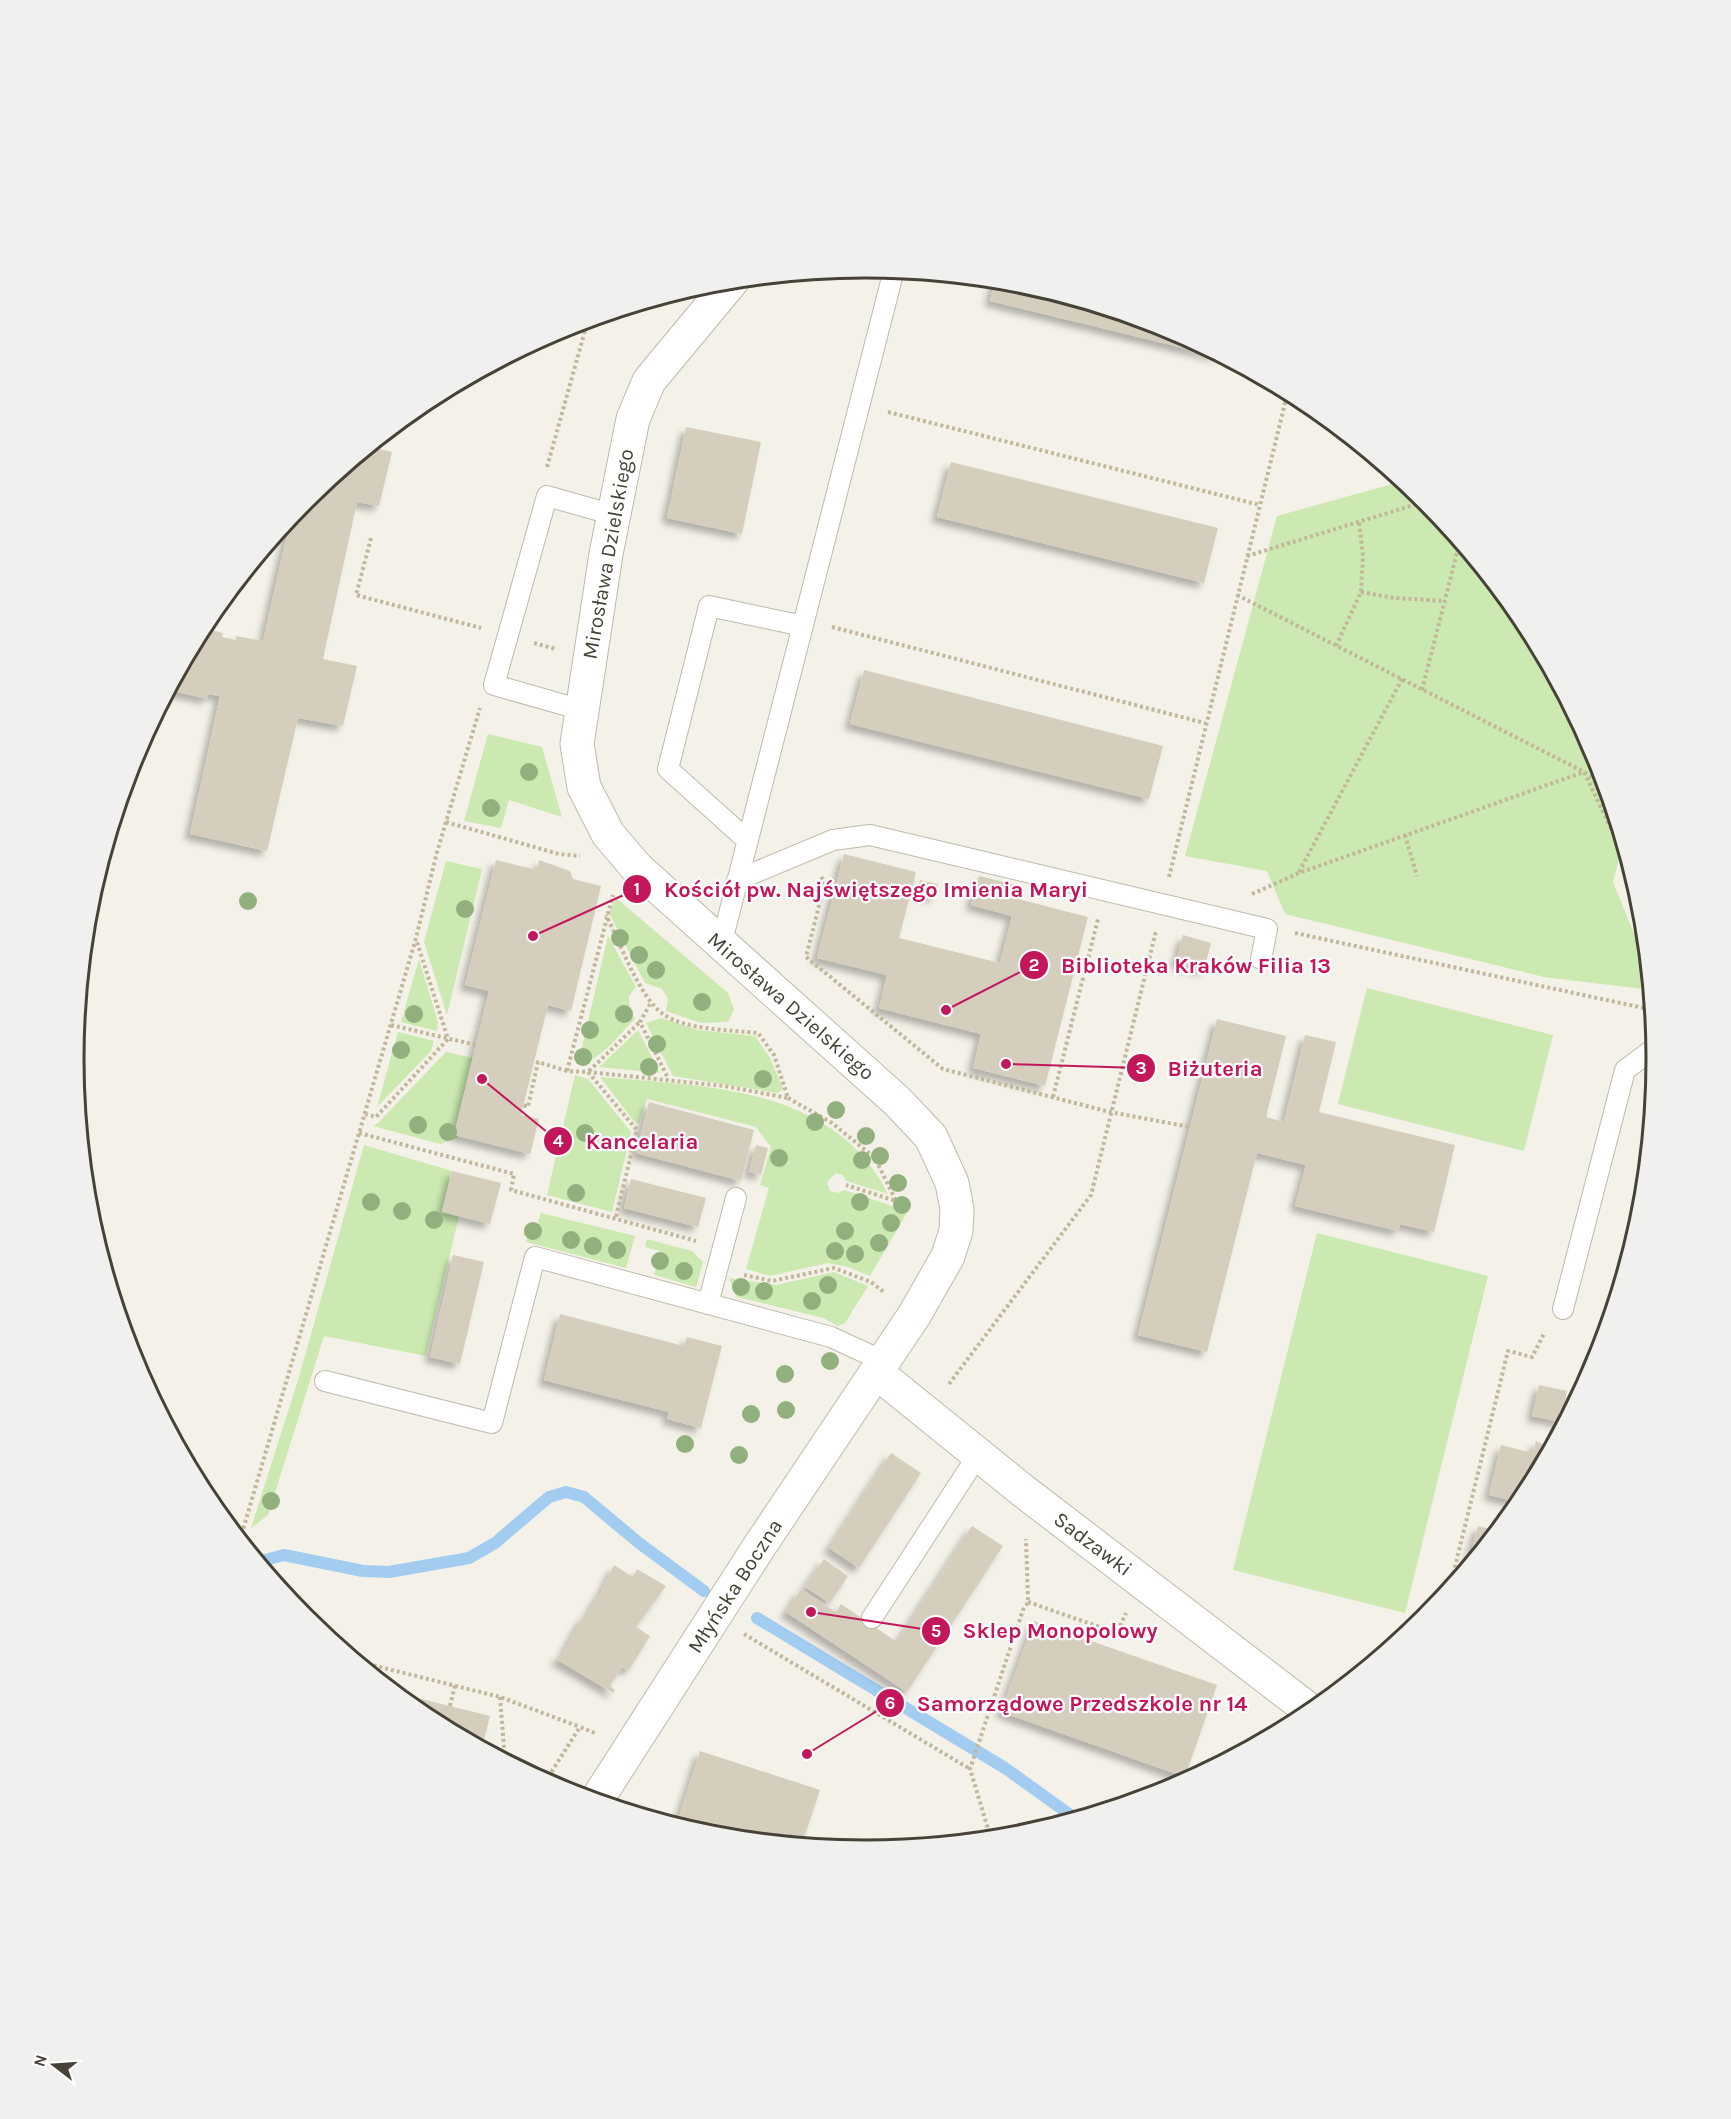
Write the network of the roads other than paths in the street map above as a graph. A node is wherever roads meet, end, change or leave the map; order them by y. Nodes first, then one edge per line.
1 (892, 279) edge
2 (723, 291) edge
3 (614, 515) junction
4 (803, 626) junction
5 (582, 711) junction
6 (748, 841) junction
7 (737, 880) junction
8 (721, 945) junction
9 (1261, 959) dead end
10 (1647, 1054) edge
11 (736, 1198) dead end
12 (708, 1304) junction
13 (1563, 1309) road end
14 (880, 1367) junction
15 (325, 1381) dead end
16 (978, 1455) junction
17 (872, 1618) dead end
18 (1304, 1706) edge
19 (600, 1795) edge

1 - 4 lane
2 - 3 street, Mirosława Dzielskiego
3 - 5 street, Mirosława Dzielskiego
3 - 5 lane
4 - 6 lane
4 - 6 lane
5 - 8 street, Mirosława Dzielskiego
6 - 7 lane
7 - 8 lane
7 - 9 lane
8 - 14 street, Mirosława Dzielskiego
10 - 13 lane
11 - 12 lane
12 - 14 lane
12 - 15 lane
14 - 16 street, Sadzawki
14 - 19 street, Młyńska Boczna
16 - 17 lane
16 - 18 street, Sadzawki

